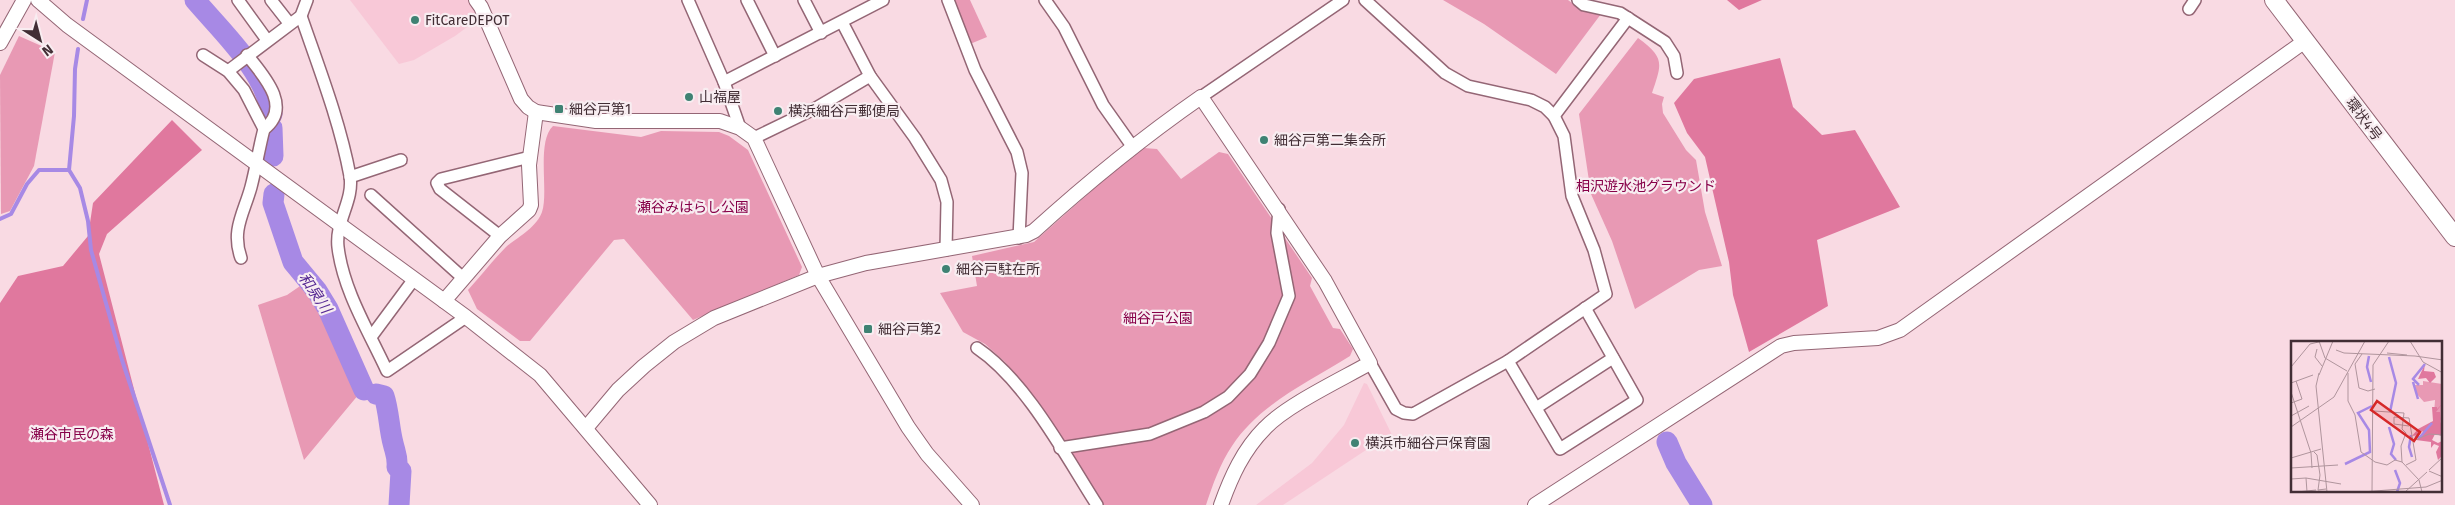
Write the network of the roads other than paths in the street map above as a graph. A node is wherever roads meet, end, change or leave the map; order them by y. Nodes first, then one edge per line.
1 (24, 0) edge
2 (38, 0) edge
3 (238, 0) edge
4 (271, 0) edge
5 (307, 0) edge
6 (476, 0) edge
7 (688, 0) edge
8 (747, 0) edge
9 (804, 0) edge
10 (883, 0) edge
11 (1045, 0) edge
12 (1343, 0) edge
13 (1365, 0) edge
14 (1578, 0) edge
15 (2274, 0) edge
16 (952, 2) edge
17 (300, 16) junction
18 (1628, 18) junction
19 (842, 22) junction
20 (289, 24) junction
21 (821, 33) junction
22 (268, 40) junction
23 (2305, 41) junction
24 (0, 43) edge
25 (203, 55) dead end
26 (775, 56) junction
27 (244, 57) junction
28 (228, 70) junction
29 (1677, 73) dead end
30 (870, 76) junction
31 (724, 82) junction
32 (1201, 97) junction
33 (536, 112) junction
34 (1554, 116) junction
35 (740, 128) junction
36 (264, 129) junction
37 (754, 138) junction
38 (1132, 146) junction
39 (530, 157) junction
40 (401, 160) dead end
41 (256, 162) junction
42 (350, 177) junction
43 (371, 195) dead end
44 (1279, 209) junction
45 (339, 224) junction
46 (500, 236) junction
47 (2455, 237) edge
48 (1018, 238) junction
49 (946, 250) junction
50 (241, 258) dead end
51 (818, 276) junction
52 (463, 278) junction
53 (414, 280) junction
54 (444, 301) junction
55 (1585, 308) junction
56 (466, 317) junction
57 (371, 338) junction
58 (977, 348) dead end
59 (1613, 358) junction
60 (1508, 361) junction
61 (1370, 363) junction
62 (1536, 408) junction
63 (586, 428) junction
64 (1060, 448) junction
65 (650, 505) edge
66 (972, 505) edge
67 (1098, 505) edge
68 (1221, 505) edge
69 (1535, 505) edge

1 - 24 street
2 - 41 street
3 - 22 street
4 - 20 street
5 - 17 street
6 - 33 street
7 - 31 street
8 - 26 street
9 - 21 street
10 - 19 street
11 - 38 street
12 - 32 street
13 - 34 street
14 - 18 street
15 - 23 main road, 環状4号
16 - 48 street
17 - 20 street
17 - 42 street
18 - 29 street
18 - 34 street
19 - 21 street
19 - 30 street
20 - 22 street
21 - 26 street
22 - 27 street
23 - 47 main road, 環状4号
23 - 69 street
25 - 28 street
26 - 31 street
27 - 28 street
27 - 36 street
28 - 36 street
30 - 37 street
30 - 49 street
31 - 35 street
32 - 38 street
32 - 44 street
33 - 35 street
33 - 39 street
34 - 55 street
35 - 37 street
36 - 41 street
37 - 51 street
38 - 48 street
39 - 46 street
39 - 46 street
40 - 42 street
41 - 45 street
41 - 50 street
42 - 45 street
43 - 52 street
44 - 61 street
44 - 64 street
45 - 53 street
45 - 57 street
46 - 52 street
48 - 49 street
49 - 51 street
51 - 63 street
51 - 66 street
52 - 54 street
53 - 54 street
53 - 57 street
54 - 56 street
55 - 59 street
55 - 60 street
56 - 57 street
56 - 63 street
58 - 64 street
59 - 62 street
59 - 62 street
60 - 61 street
60 - 62 street
61 - 68 street
63 - 65 street
64 - 67 street

